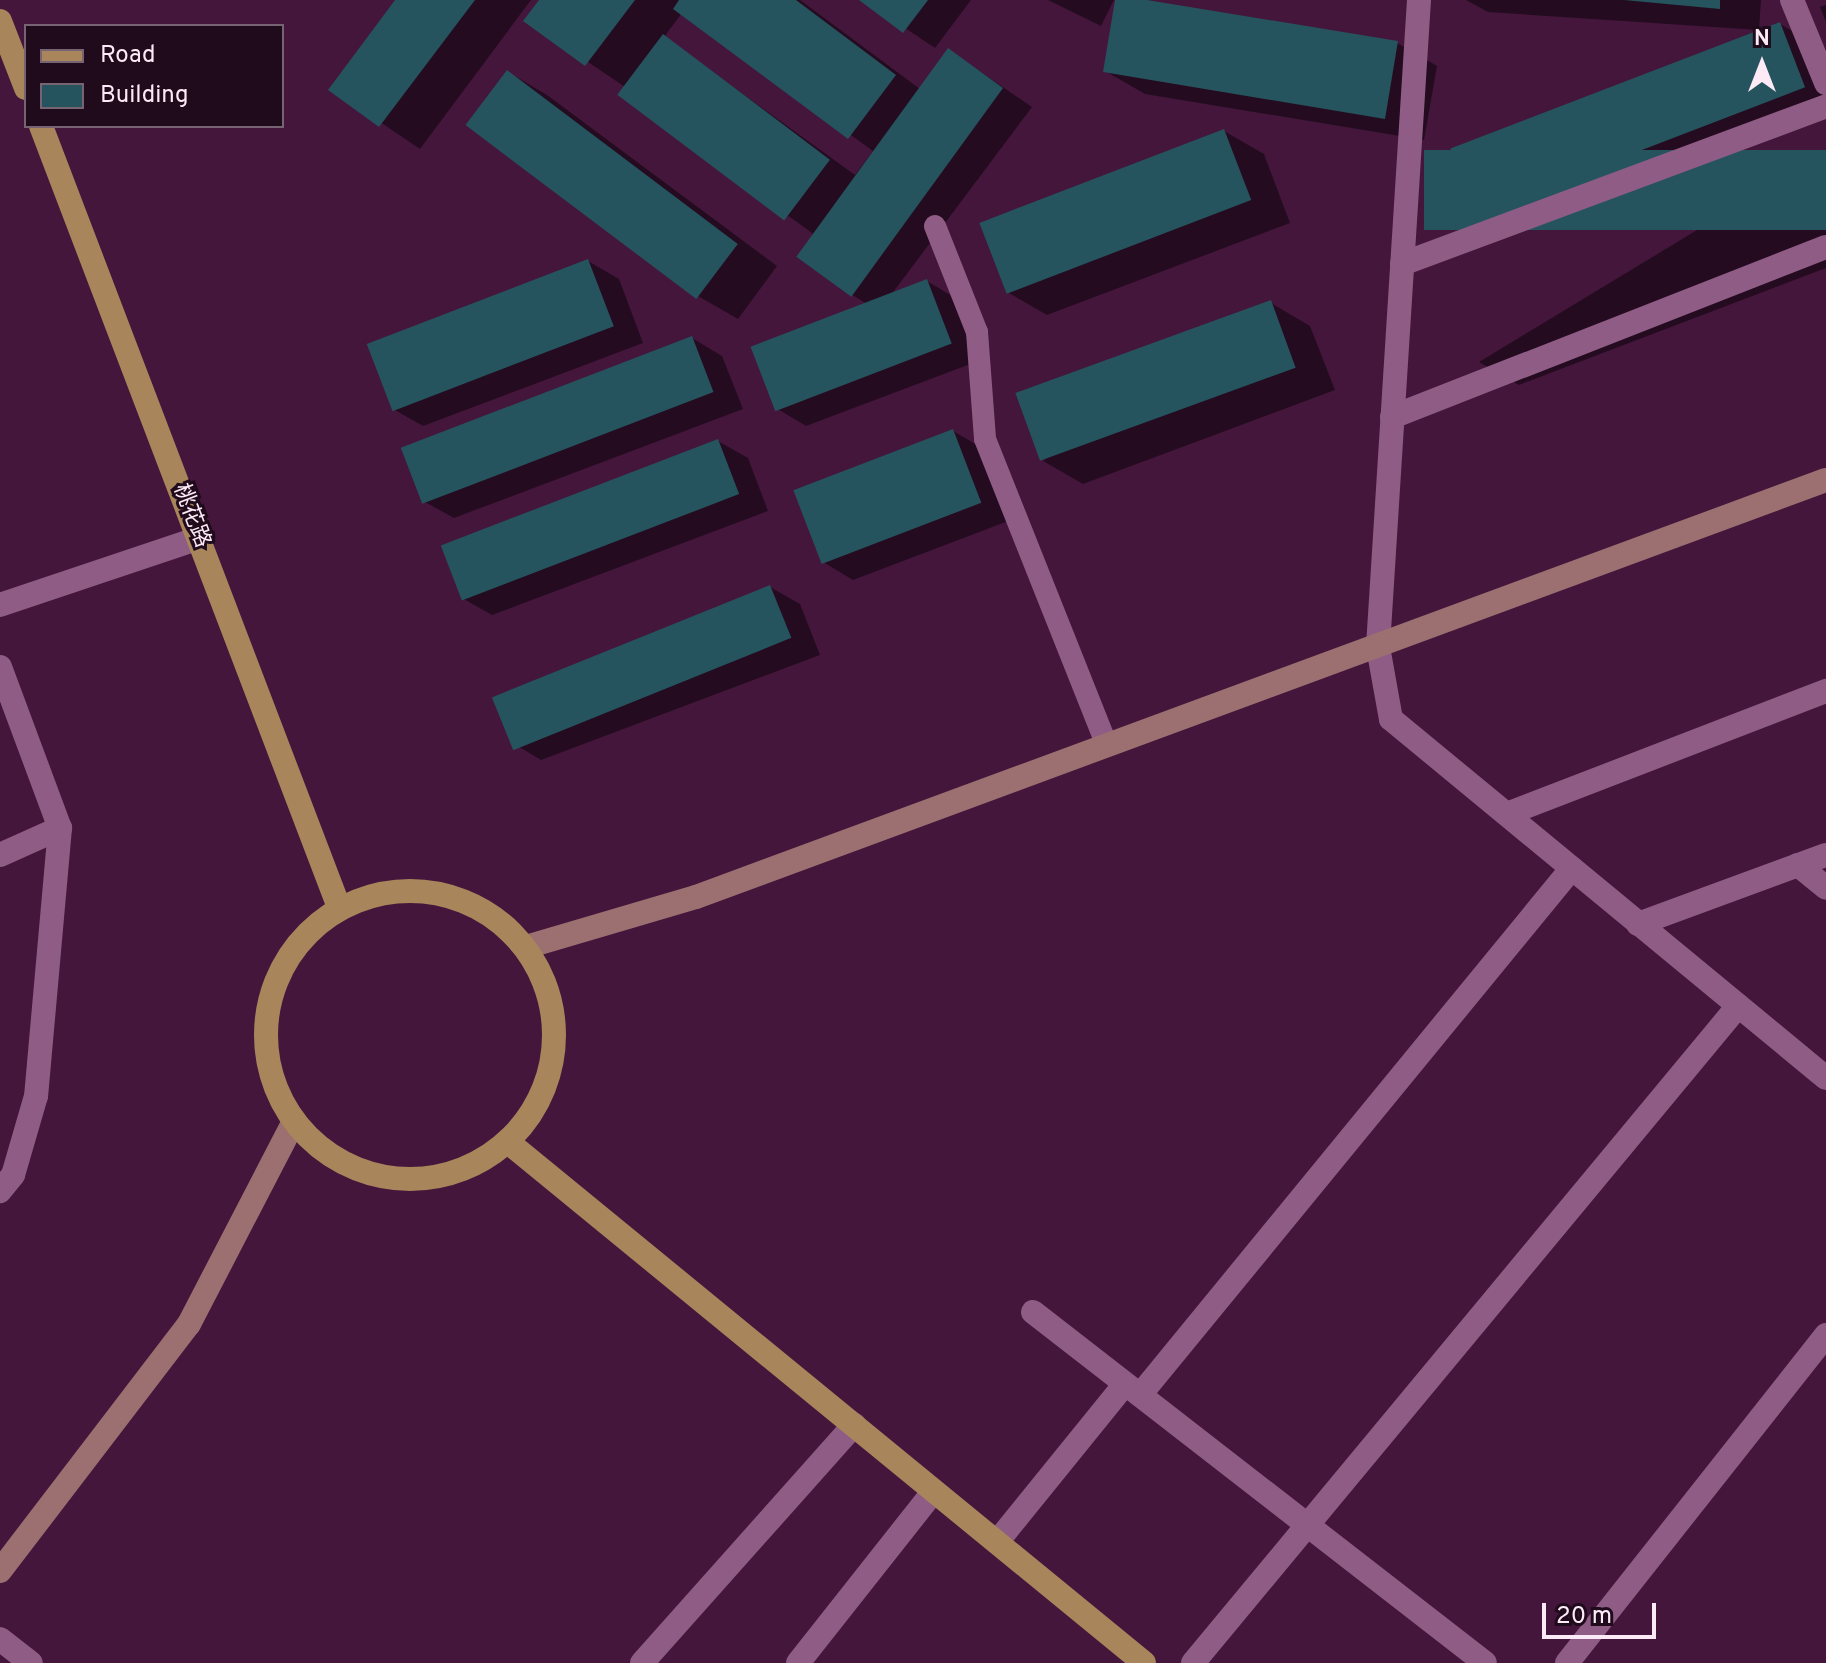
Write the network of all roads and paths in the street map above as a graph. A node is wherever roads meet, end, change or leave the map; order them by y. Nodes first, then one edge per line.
1 (1419, 0) edge
2 (1792, 0) edge
3 (0, 21) edge
4 (24, 83) edge
5 (1826, 83) edge
6 (1826, 106) edge
7 (42, 128) edge
8 (935, 226) dead end
9 (1826, 247) edge
10 (1402, 264) junction
11 (1392, 417) junction
12 (1826, 480) edge
13 (199, 538) junction
14 (0, 605) edge
15 (1378, 647) junction
16 (0, 667) edge
17 (1826, 691) edge
18 (1107, 746) junction
19 (1507, 814) junction
20 (60, 828) junction
21 (0, 855) edge
22 (1826, 855) edge
23 (1798, 865) junction
24 (1572, 868) junction
25 (1826, 888) edge
26 (339, 907) junction
27 (1638, 924) junction
28 (526, 947) junction
29 (1738, 1006) junction
30 (1826, 1078) edge
31 (293, 1123) junction
32 (508, 1142) junction
33 (4, 1177) edge
34 (1033, 1312) dead end
35 (1826, 1335) edge
36 (1132, 1389) junction
37 (854, 1425) junction
38 (934, 1491) junction
39 (1307, 1525) junction
40 (997, 1542) junction
41 (0, 1571) edge
42 (0, 1639) edge
43 (31, 1663) edge
44 (642, 1663) edge
45 (798, 1663) edge
46 (1144, 1663) edge
47 (1193, 1663) edge
48 (1485, 1663) edge
49 (1567, 1663) edge

1 - 10 street
2 - 5 street
3 - 4 main road
6 - 10 street
7 - 13 main road, 桃花路
8 - 18 lane
9 - 11 street
10 - 11 street
11 - 15 street
12 - 15 street
13 - 14 street
13 - 26 main road, 桃花路
15 - 18 street
15 - 19 street
16 - 20 street
17 - 19 street
18 - 28 street
19 - 24 street
20 - 21 street
20 - 33 street
22 - 23 street
23 - 25 street
23 - 27 street
24 - 27 street
24 - 36 street
26 - 28 main road
26 - 31 main road
27 - 29 street
28 - 32 main road
29 - 30 street
29 - 39 street
31 - 32 main road
31 - 41 street
32 - 37 main road
34 - 36 street
35 - 49 street
36 - 39 street
36 - 40 street
37 - 38 main road
37 - 44 street
38 - 40 main road
38 - 45 street
39 - 47 street
39 - 48 street
40 - 46 main road
42 - 43 street

